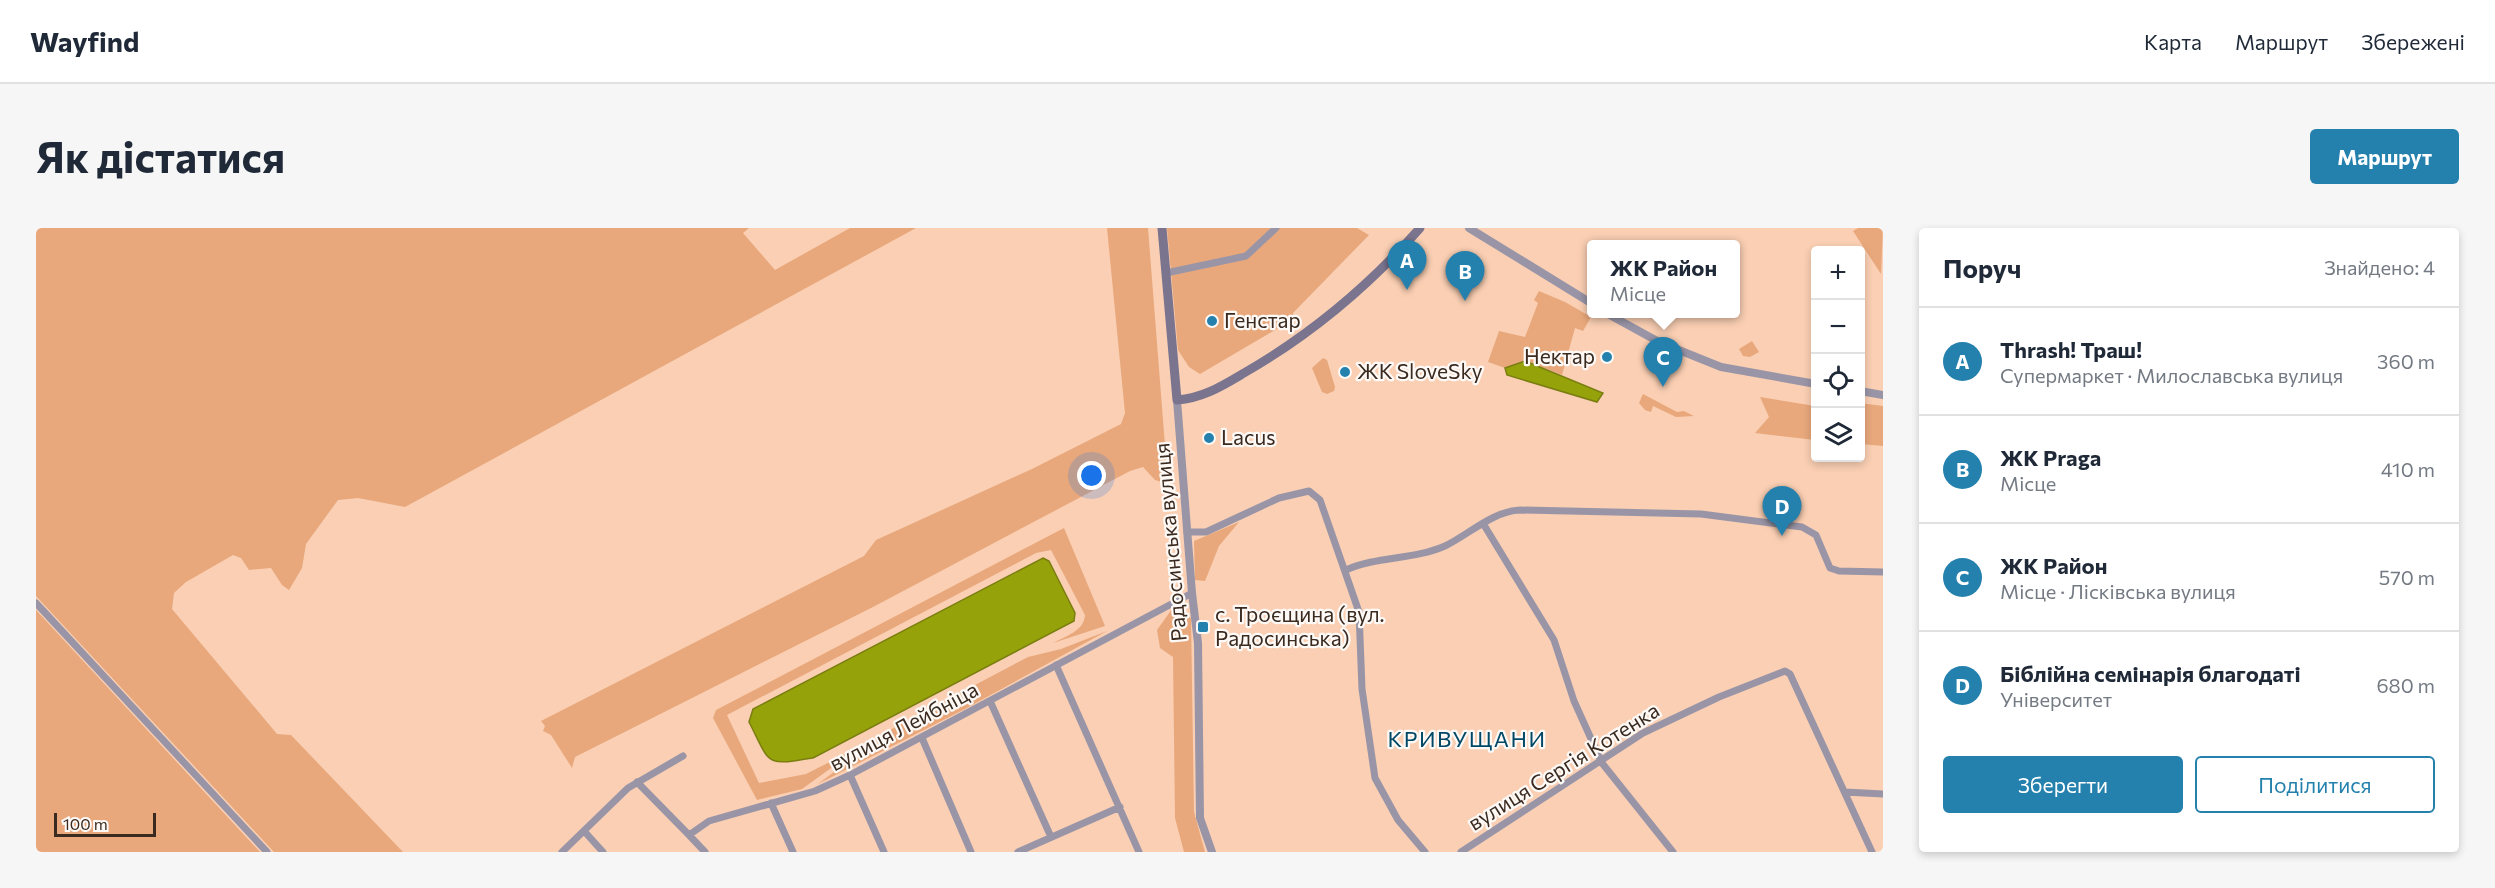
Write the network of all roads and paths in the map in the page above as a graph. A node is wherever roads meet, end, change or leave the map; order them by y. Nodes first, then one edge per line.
1 (1162, 228) edge
2 (1276, 228) edge
3 (1420, 228) edge
4 (1469, 228) edge
5 (1166, 273) junction
6 (1587, 301) edge
7 (1615, 318) edge
8 (1811, 383) edge
9 (1865, 392) edge
10 (1883, 395) edge
11 (1177, 400) junction
12 (1484, 525) junction
13 (1187, 532) junction
14 (1346, 570) junction
15 (1883, 573) edge
16 (1192, 593) junction
17 (36, 603) edge
18 (1056, 665) junction
19 (990, 701) junction
20 (922, 738) junction
21 (683, 756) dead end
22 (1602, 763) junction
23 (850, 775) junction
24 (636, 782) junction
25 (1845, 792) junction
26 (1883, 794) edge
27 (771, 803) junction
28 (1120, 807) junction
29 (584, 831) junction
30 (689, 835) junction
31 (1051, 837) junction
32 (267, 852) edge
33 (562, 852) edge
34 (603, 852) edge
35 (705, 852) edge
36 (793, 852) edge
37 (884, 852) edge
38 (971, 852) edge
39 (1018, 852) edge
40 (1139, 852) edge
41 (1212, 852) edge
42 (1425, 852) edge
43 (1461, 852) edge
44 (1673, 852) edge
45 (1872, 852) edge

1 - 5 main road, Радосинська вулиця
2 - 5 street
3 - 11 main road
4 - 6 street
5 - 11 main road, Радосинська вулиця
7 - 8 street
9 - 10 street
11 - 13 street, Радосинська вулиця
12 - 14 street
12 - 15 street
12 - 22 street
13 - 14 street
13 - 16 street, Радосинська вулиця
14 - 42 street
16 - 18 street, вулиця Лейбніца
16 - 41 street, Радосинська вулиця
17 - 32 street
18 - 19 street, вулиця Лейбніца
18 - 28 street
19 - 20 street, вулиця Лейбніца
19 - 31 street
20 - 23 street, вулиця Лейбніца
20 - 38 street
21 - 24 street
22 - 25 street, вулиця Сергія Котенка
22 - 43 street, вулиця Сергія Котенка
22 - 44 street
23 - 27 street, вулиця Лейбніца
23 - 37 street
24 - 29 street
24 - 30 street
25 - 26 street
25 - 45 street
27 - 30 street, вулиця Лейбніца
27 - 36 street
28 - 31 street
28 - 40 street
29 - 33 street
29 - 34 street
30 - 35 street
31 - 39 street

